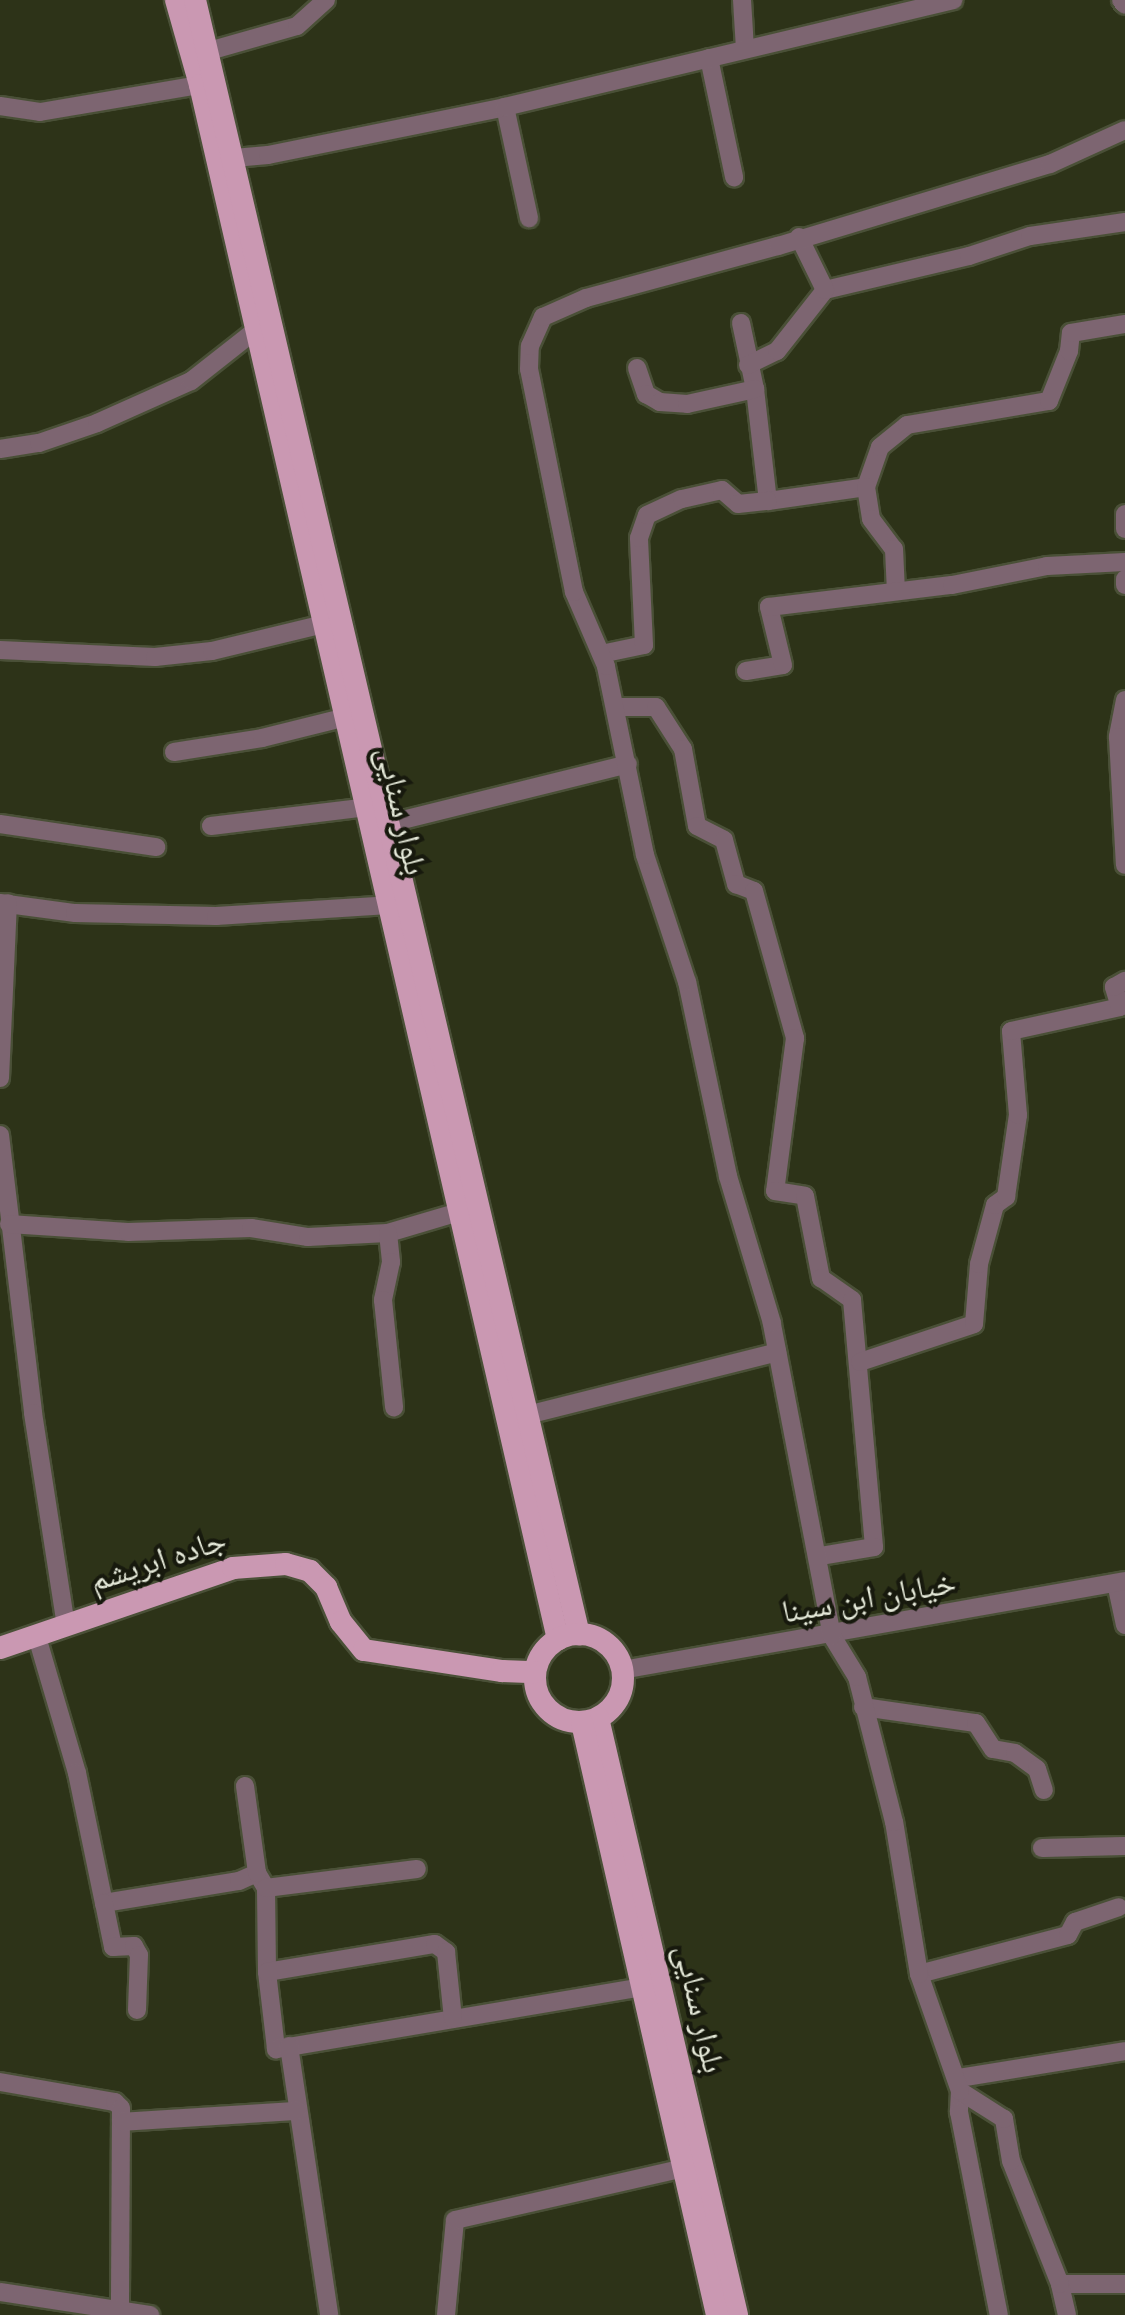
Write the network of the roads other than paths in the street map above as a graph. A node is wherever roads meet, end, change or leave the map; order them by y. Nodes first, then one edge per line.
1 (176, 0) edge
2 (195, 0) edge
3 (326, 0) edge
4 (742, 0) edge
5 (952, 0) edge
6 (745, 49) junction
7 (209, 51) junction
8 (709, 58) junction
9 (200, 85) junction
10 (0, 106) edge
11 (505, 106) junction
12 (1125, 130) edge
13 (234, 158) junction
14 (734, 176) dead end
15 (529, 218) dead end
16 (1125, 222) edge
17 (800, 237) junction
18 (825, 290) junction
19 (741, 323) dead end
20 (1125, 324) edge
21 (257, 329) junction
22 (748, 365) junction
23 (638, 368) dead end
24 (754, 389) junction
25 (0, 449) edge
26 (866, 488) junction
27 (768, 501) junction
28 (1125, 514) edge
29 (1125, 529) edge
30 (1125, 562) edge
31 (896, 590) junction
32 (324, 624) junction
33 (0, 650) edge
34 (601, 654) junction
35 (746, 671) dead end
36 (1125, 700) edge
37 (618, 707) junction
38 (346, 718) junction
39 (174, 752) dead end
40 (628, 764) junction
41 (367, 807) junction
42 (390, 823) junction
43 (0, 824) edge
44 (211, 826) dead end
45 (156, 847) dead end
46 (1125, 865) edge
47 (4, 903) edge
48 (390, 905) junction
49 (1125, 981) edge
50 (0, 1078) edge
51 (0, 1136) edge
52 (468, 1209) junction
53 (388, 1233) junction
54 (7, 1236) edge
55 (777, 1352) junction
56 (860, 1362) junction
57 (394, 1406) dead end
58 (527, 1416) junction
59 (820, 1556) junction
60 (1120, 1582) edge
61 (66, 1625) junction
62 (1125, 1626) edge
63 (569, 1636) junction
64 (832, 1636) junction
65 (37, 1637) junction
66 (0, 1648) edge
67 (622, 1670) junction
68 (534, 1672) junction
69 (862, 1707) junction
70 (590, 1720) junction
71 (245, 1786) dead end
72 (1044, 1790) dead end
73 (1125, 1846) edge
74 (1042, 1848) dead end
75 (416, 1868) dead end
76 (262, 1880) junction
77 (104, 1903) junction
78 (1119, 1907) dead end
79 (267, 1972) junction
80 (919, 1974) junction
81 (642, 1987) junction
82 (137, 2010) dead end
83 (453, 2019) junction
84 (289, 2046) junction
85 (1125, 2051) edge
86 (0, 2082) edge
87 (960, 2084) junction
88 (298, 2111) junction
89 (120, 2122) junction
90 (683, 2168) junction
91 (1060, 2284) junction
92 (1125, 2284) edge
93 (0, 2292) edge
94 (120, 2308) junction
95 (150, 2315) edge
96 (329, 2315) edge
97 (446, 2315) edge
98 (717, 2315) edge
99 (737, 2315) edge
100 (999, 2315) edge
101 (1067, 2315) edge

1 - 9 main road, بلوار سنایی
2 - 7 main road, بلوار سنایی
3 - 7 street
4 - 6 street
5 - 6 street
6 - 8 street
7 - 13 main road, بلوار سنایی
8 - 11 street
8 - 14 street
9 - 10 street
9 - 21 main road, بلوار سنایی
11 - 13 street
11 - 15 street
12 - 17 street
13 - 42 main road, بلوار سنایی
16 - 18 street
17 - 18 street
17 - 34 street
18 - 22 street
19 - 22 street
20 - 26 street
21 - 25 street
21 - 32 main road, بلوار سنایی
22 - 24 street
23 - 24 street
24 - 27 street
26 - 27 street
26 - 31 street
27 - 34 street
28 - 29 street
30 - 31 street
31 - 35 street
32 - 33 street
32 - 38 main road, بلوار سنایی
34 - 37 street
36 - 46 street
37 - 40 street
37 - 56 street
38 - 39 street
38 - 41 main road, بلوار سنایی
40 - 42 street
40 - 55 street
41 - 44 street
41 - 48 main road, بلوار سنایی
42 - 52 main road, بلوار سنایی
43 - 45 street
47 - 48 street
47 - 50 street
48 - 52 main road, بلوار سنایی
49 - 56 street
51 - 54 street
52 - 53 street
52 - 58 main road, بلوار سنایی
52 - 63 main road, بلوار سنایی
53 - 54 street
53 - 57 street
54 - 61 street
55 - 58 street
55 - 59 street
56 - 59 street
58 - 63 main road, بلوار سنایی
59 - 64 street
60 - 62 street
60 - 64 street, خیابان ابن سینا
61 - 65 main road, جاده ابریشم
61 - 68 main road, جاده ابریشم
63 - 67 main road
63 - 68 main road
64 - 67 street, خیابان ابن سینا
64 - 69 street
65 - 66 main road, جاده ابریشم
65 - 77 street
67 - 70 main road
68 - 70 main road
69 - 72 street
69 - 80 street
70 - 81 main road, بلوار سنایی
70 - 99 main road, بلوار سنایی
71 - 76 street
73 - 74 street
75 - 76 street
76 - 77 street
76 - 79 street
77 - 82 street
78 - 80 street
79 - 83 street
79 - 84 street
80 - 87 street
81 - 83 street
81 - 90 main road, بلوار سنایی
83 - 84 street
84 - 88 street
85 - 87 street
86 - 89 street
87 - 91 street
87 - 100 street
88 - 89 street
88 - 96 street
89 - 94 street
90 - 97 street
90 - 98 main road, بلوار سنایی
91 - 92 street
91 - 101 street
93 - 94 street
94 - 95 street

